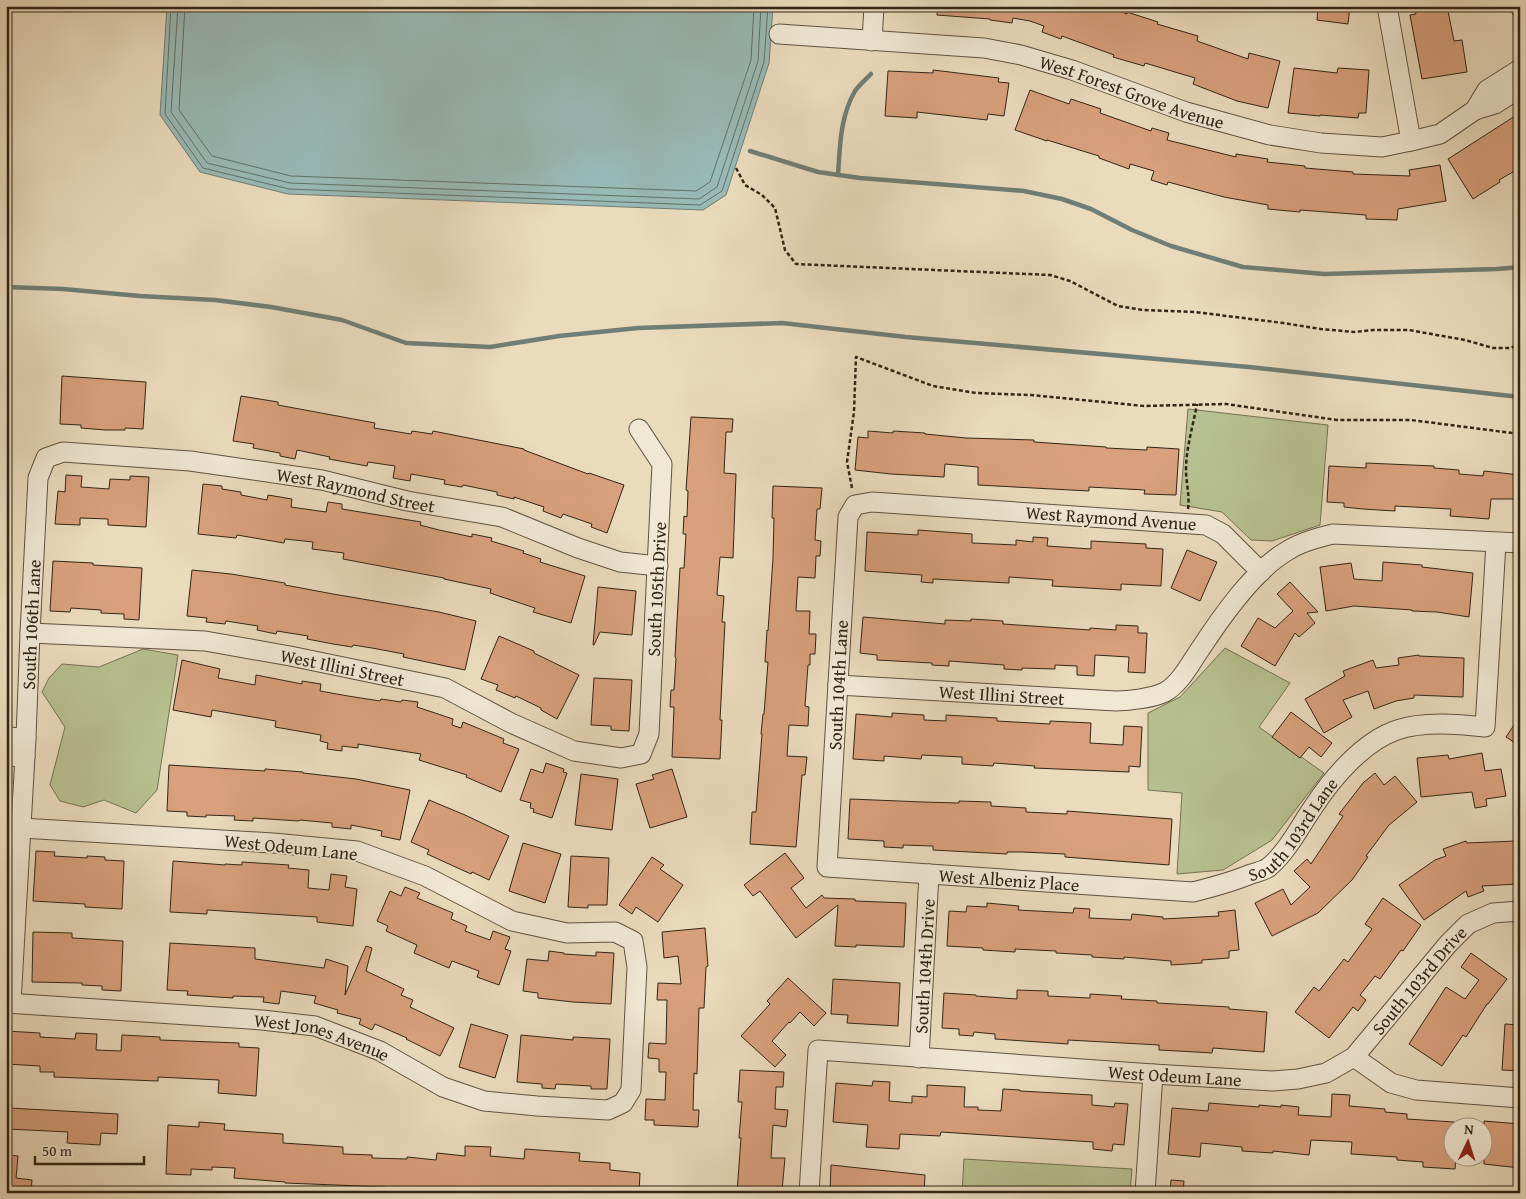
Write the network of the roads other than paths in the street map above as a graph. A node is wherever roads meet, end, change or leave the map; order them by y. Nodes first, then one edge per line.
1 (874, 6) edge
2 (1387, 6) edge
3 (779, 34) dead end
4 (872, 41) junction
5 (1520, 69) edge
6 (1520, 88) edge
7 (1475, 110) junction
8 (1411, 142) junction
9 (639, 429) dead end
10 (46, 458) joint
11 (855, 505) joint
12 (1496, 543) junction
13 (1520, 544) edge
14 (658, 566) junction
15 (1261, 572) junction
16 (30, 633) junction
17 (838, 685) junction
18 (6, 737) edge
19 (26, 738) junction
20 (641, 754) joint
21 (16, 757) edge
22 (21, 828) junction
23 (827, 867) joint
24 (929, 874) junction
25 (1193, 892) joint
26 (1520, 911) edge
27 (8, 1003) edge
28 (1354, 1057) junction
29 (919, 1058) junction
30 (1153, 1074) junction
31 (1520, 1098) edge
32 (623, 1103) joint
33 (809, 1193) edge
34 (1145, 1193) edge

1 - 4 street
2 - 8 street
3 - 4 street, West Forest Grove Avenue
4 - 8 street, West Forest Grove Avenue
5 - 7 street, West Forest Grove Avenue
6 - 7 street, West Forest Grove Avenue
7 - 8 street, West Forest Grove Avenue
9 - 14 street, South 105th Drive
10 - 14 street, West Raymond Street
10 - 16 street, South 106th Lane
11 - 15 street, West Raymond Avenue
11 - 17 street, South 104th Lane
12 - 13 street
12 - 15 street
12 - 25 street, South 103rd Lane
14 - 20 street, South 105th Drive
15 - 17 street, West Illini Street
16 - 19 street, South 106th Lane
16 - 20 street, West Illini Street
17 - 23 street, South 104th Lane
18 - 19 street
19 - 21 street, South 106th Lane
21 - 22 street, South 106th Lane
22 - 27 street, South 106th Lane
22 - 32 street, West Odeum Lane
23 - 24 street, West Albeniz Place
24 - 25 street, West Albeniz Place
24 - 29 street, South 104th Drive
26 - 28 street, South 103rd Drive
27 - 32 street, West Jones Avenue
28 - 30 street, West Odeum Lane
28 - 31 street
29 - 30 street, West Odeum Lane
29 - 33 street, West Odeum Lane
30 - 34 street

